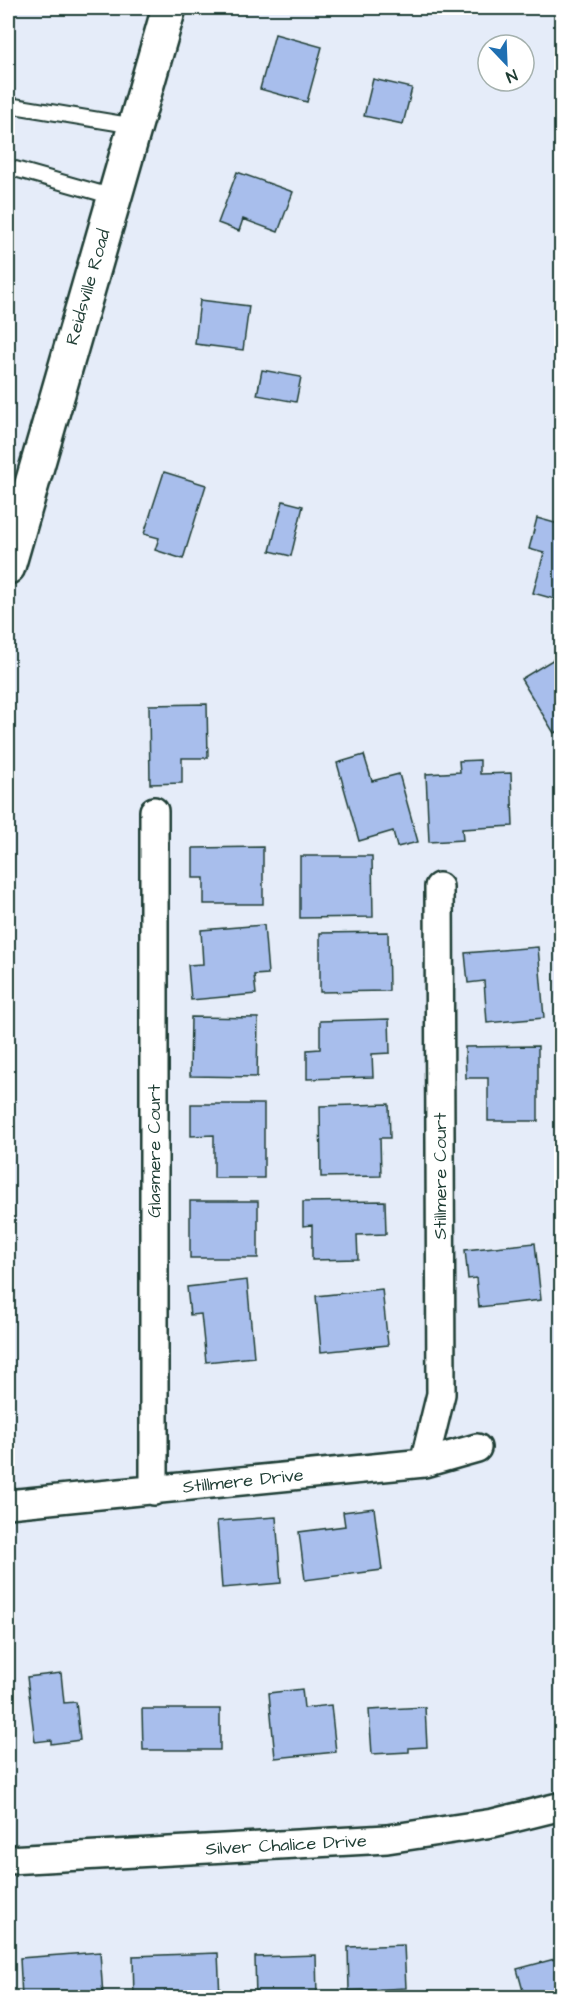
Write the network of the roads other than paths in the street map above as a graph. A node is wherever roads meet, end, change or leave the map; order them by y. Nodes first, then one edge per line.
1 (169, 8) edge
2 (8, 105) edge
3 (135, 126) junction
4 (8, 167) edge
5 (114, 197) junction
6 (8, 567) edge
7 (154, 811) dead end
8 (439, 887) dead end
9 (477, 1448) dead end
10 (424, 1463) junction
11 (154, 1491) junction
12 (8, 1504) edge
13 (561, 1806) edge
14 (8, 1860) edge

1 - 3 highway, Reidsville Road
2 - 3 lane
3 - 5 highway, Reidsville Road
4 - 5 lane
5 - 6 highway, Reidsville Road
7 - 11 street, Glasmere Court
8 - 10 street, Stillmere Court
9 - 10 street, Stillmere Drive
10 - 11 street, Stillmere Drive
11 - 12 street, Stillmere Drive
13 - 14 street, Silver Chalice Drive

